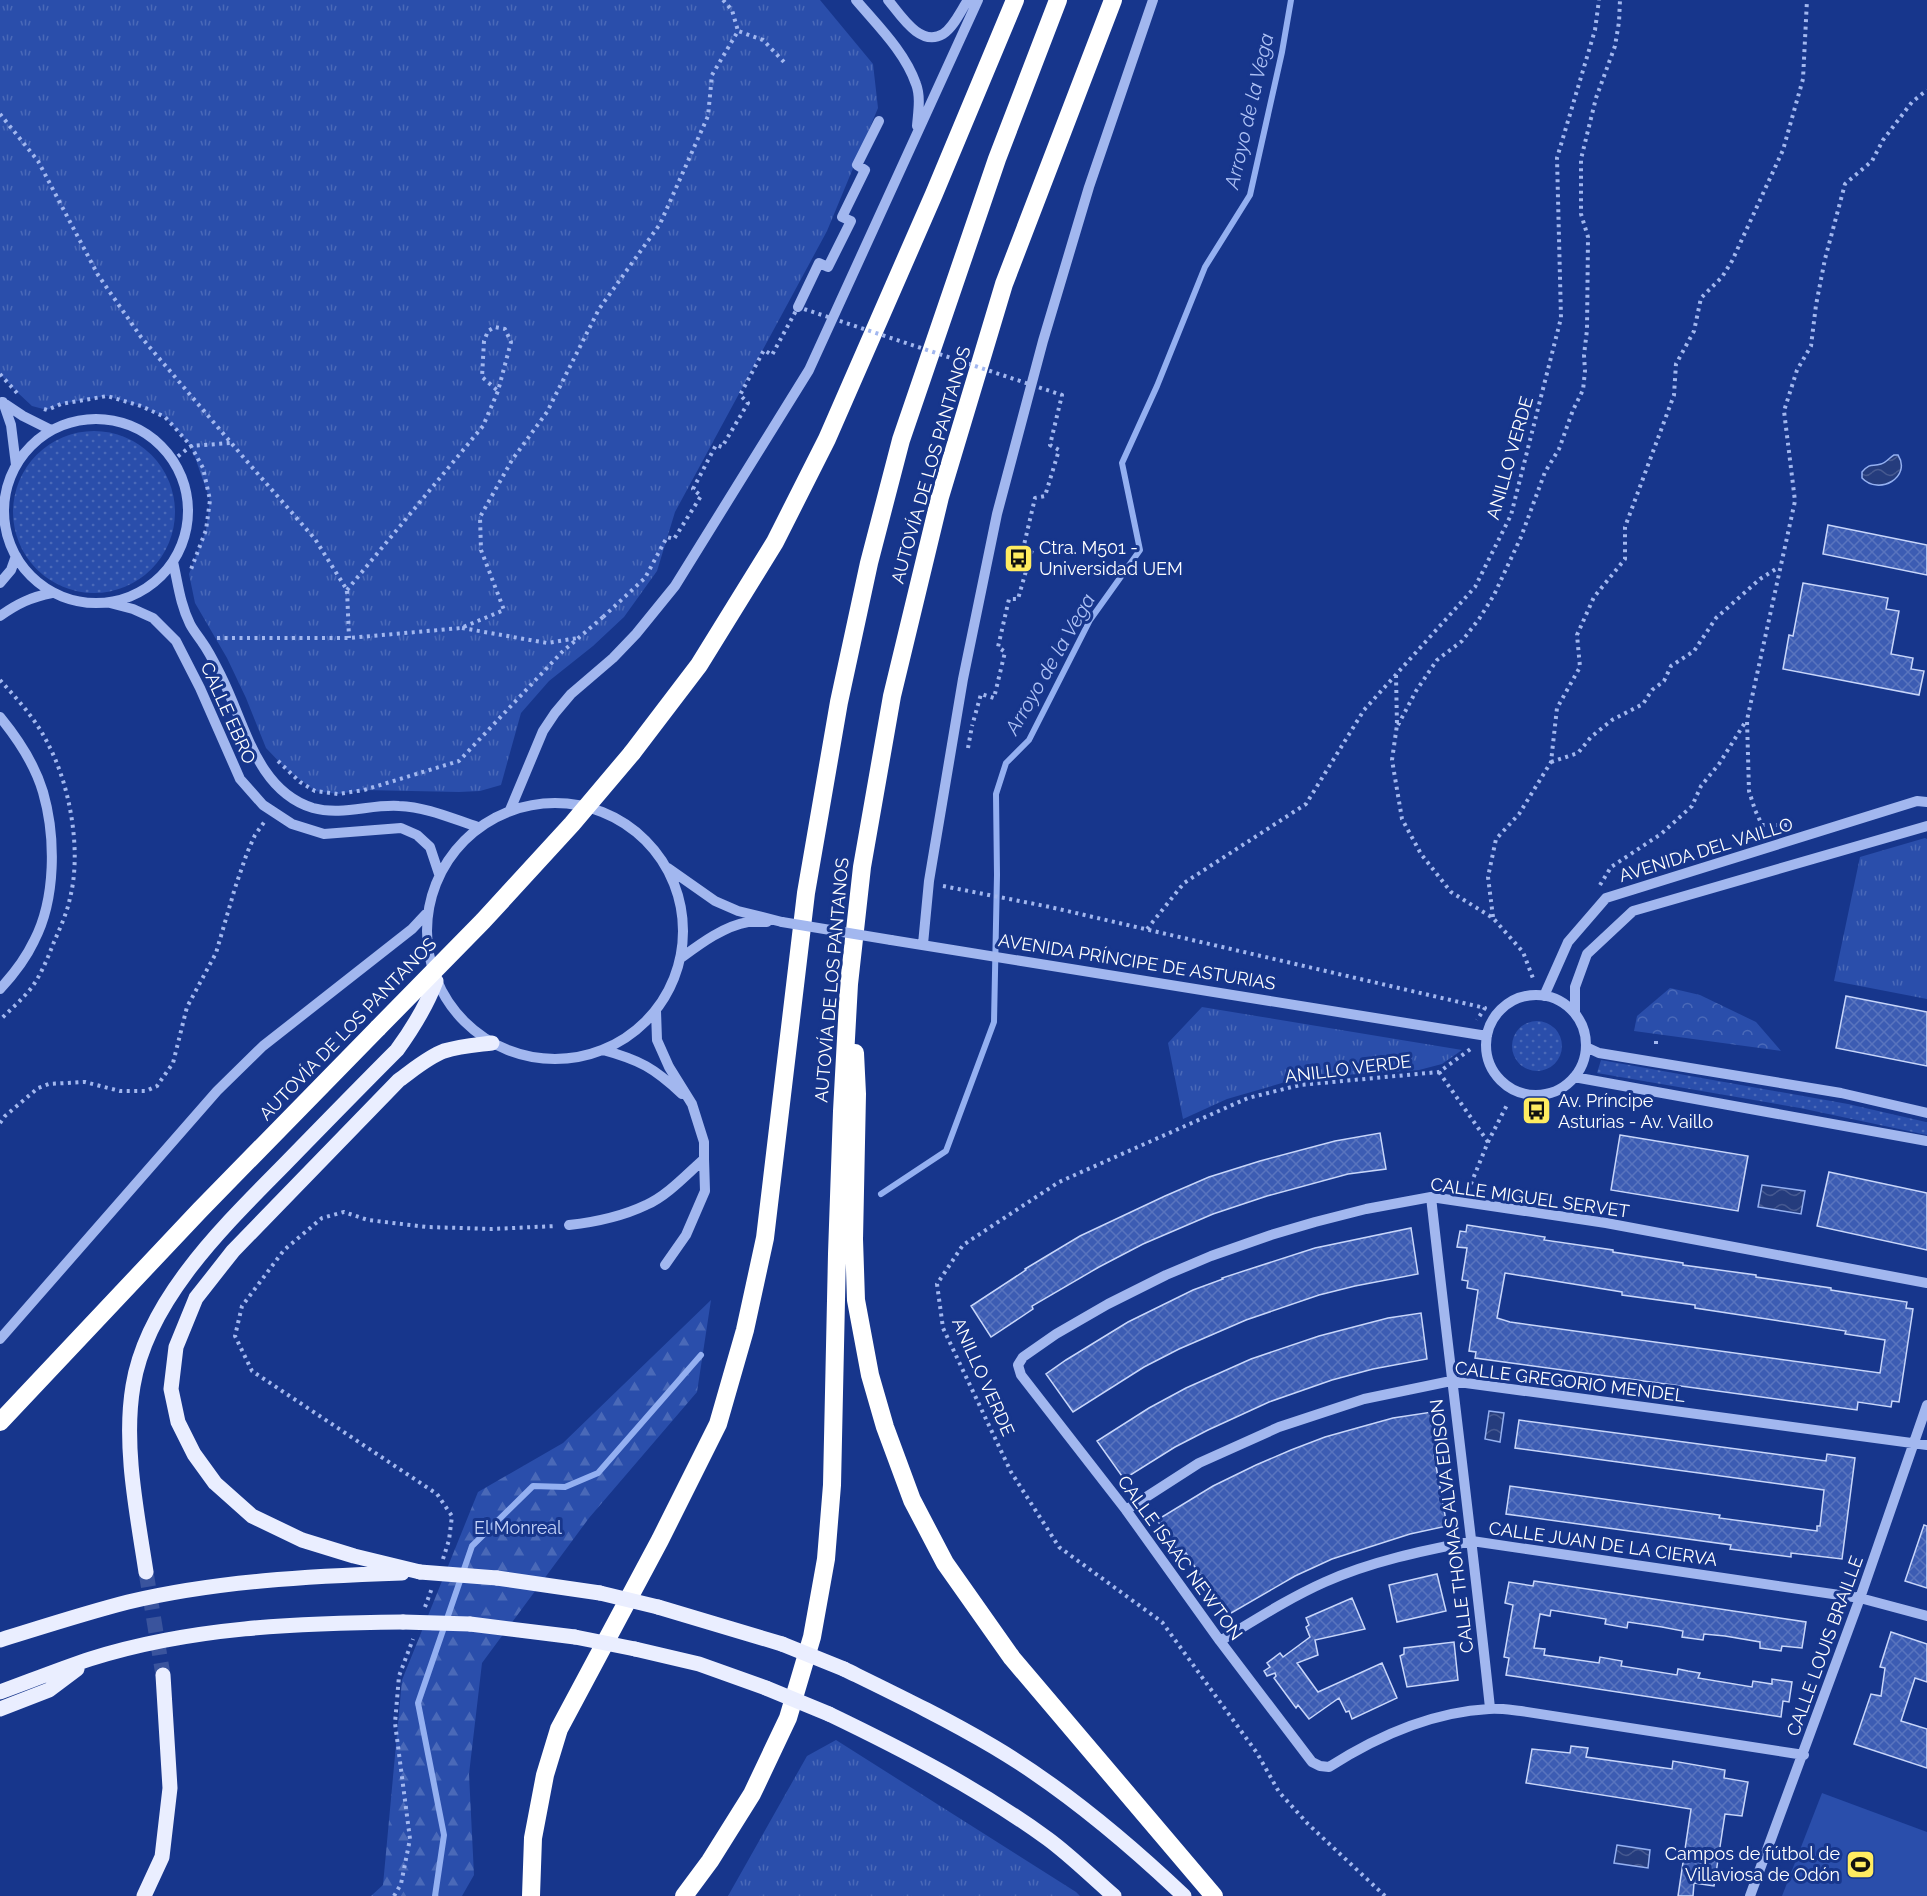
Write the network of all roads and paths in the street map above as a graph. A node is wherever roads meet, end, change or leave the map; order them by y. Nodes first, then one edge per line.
1 (723, 0) edge
2 (856, 0) edge
3 (888, 0) edge
4 (968, 0) edge
5 (978, 0) edge
6 (1015, 0) edge
7 (1058, 0) edge
8 (1113, 0) edge
9 (1153, 0) edge
10 (1599, 0) edge
11 (1620, 0) edge
12 (1807, 0) edge
13 (738, 31) junction
14 (784, 62) dead end
15 (1927, 90) edge
16 (0, 114) edge
17 (879, 121) dead end
18 (916, 136) junction
19 (798, 307) junction
20 (0, 374) edge
21 (498, 391) junction
22 (25, 399) dead end
23 (1, 401) edge
24 (40, 408) dead end
25 (51, 430) junction
26 (230, 443) junction
27 (191, 446) junction
28 (172, 461) junction
29 (16, 465) junction
30 (16, 556) junction
31 (173, 562) junction
32 (1779, 567) junction
33 (189, 574) dead end
34 (0, 583) edge
35 (347, 590) junction
36 (52, 593) junction
37 (110, 603) junction
38 (0, 616) edge
39 (461, 628) junction
40 (211, 630) dead end
41 (216, 638) junction
42 (350, 638) junction
43 (579, 638) junction
44 (222, 648) dead end
45 (1396, 675) junction
46 (0, 717) edge
47 (1747, 720) junction
48 (1397, 725) junction
49 (972, 726) dead end
50 (273, 755) dead end
51 (1551, 762) junction
52 (1927, 802) edge
53 (510, 810) junction
54 (272, 811) junction
55 (1927, 826) edge
56 (478, 828) junction
57 (1783, 829) dead end
58 (667, 868) junction
59 (439, 874) junction
60 (943, 887) dead end
61 (1603, 888) dead end
62 (426, 914) junction
63 (1493, 918) junction
64 (782, 922) junction
65 (1147, 930) junction
66 (923, 944) junction
67 (681, 958) junction
68 (1539, 972) dead end
69 (436, 981) junction
70 (849, 984) junction
71 (0, 989) edge
72 (1544, 996) junction
73 (1485, 1008) dead end
74 (656, 1011) junction
75 (1575, 1013) junction
76 (1487, 1036) junction
77 (492, 1043) junction
78 (1586, 1047) junction
79 (1472, 1049) dead end
80 (603, 1050) junction
81 (1439, 1072) junction
82 (1574, 1077) junction
83 (1508, 1103) dead end
84 (692, 1104) junction
85 (1927, 1113) edge
86 (0, 1123) edge
87 (1927, 1140) edge
88 (1488, 1143) junction
89 (704, 1159) junction
90 (1431, 1197) junction
91 (1463, 1202) junction
92 (569, 1225) joint
93 (665, 1265) dead end
94 (1927, 1283) edge
95 (0, 1339) edge
96 (1018, 1365) joint
97 (1451, 1382) junction
98 (1927, 1405) edge
99 (0, 1422) edge
100 (1915, 1442) junction
101 (1927, 1445) edge
102 (1126, 1510) junction
103 (1472, 1541) junction
104 (442, 1561) dead end
105 (146, 1572) tunnel mouth
106 (420, 1572) junction
107 (434, 1582) dead end
108 (1860, 1598) junction
109 (422, 1614) dead end
110 (1927, 1616) edge
111 (415, 1634) dead end
112 (0, 1640) edge
113 (1220, 1641) junction
114 (91, 1659) junction
115 (163, 1675) tunnel mouth
116 (0, 1692) edge
117 (1490, 1708) junction
118 (0, 1709) edge
119 (1804, 1755) junction
120 (144, 1896) edge
121 (394, 1896) edge
122 (531, 1896) edge
123 (684, 1896) edge
124 (1114, 1896) edge
125 (1184, 1896) edge
126 (1214, 1896) edge
127 (1385, 1896) edge
128 (1750, 1896) edge

1 - 13 path
2 - 18 street
3 - 4 street
5 - 18 street
6 - 99 highway, AUTOVÍA DE LOS PANTANOS, bridge
7 - 122 highway
8 - 70 highway, AUTOVÍA DE LOS PANTANOS
9 - 66 street
10 - 45 path, ANILLO VERDE
11 - 48 path
12 - 51 path
13 - 14 path
13 - 39 path
15 - 32 path
16 - 26 path
17 - 19 street
18 - 53 street
19 - 43 path, bridge
19 - 49 path, bridge
20 - 22 path
21 - 21 path
21 - 35 path
23 - 25 street
23 - 29 street
24 - 27 path
25 - 28 street
25 - 29 street
26 - 27 path
26 - 35 path
27 - 28 path
27 - 33 path
28 - 31 street
29 - 30 street
30 - 34 street
30 - 36 street
31 - 37 street
31 - 56 street, CALLE EBRO
32 - 47 path
32 - 51 path
35 - 42 path
36 - 37 street
36 - 38 street
37 - 54 street, CALLE EBRO
39 - 42 path
39 - 43 path
40 - 41 path
41 - 42 path
41 - 44 path
43 - 50 path
45 - 48 path
45 - 65 path, ANILLO VERDE
46 - 71 street
47 - 57 path
47 - 61 path
48 - 63 path
51 - 63 path
52 - 72 street, AVENIDA DEL VAILLO
53 - 56 street
53 - 58 street
54 - 59 street, CALLE EBRO
54 - 86 path
55 - 75 street, AVENIDA DEL VAILLO
56 - 59 street
58 - 64 street, AVENIDA PRÍNCIPE DE ASTURIAS
58 - 67 street
59 - 62 street
60 - 65 path
62 - 69 street
62 - 95 street
63 - 68 path
64 - 66 street, AVENIDA PRÍNCIPE DE ASTURIAS, bridge
64 - 67 street, AVENIDA PRÍNCIPE DE ASTURIAS
65 - 73 path
66 - 76 street, AVENIDA PRÍNCIPE DE ASTURIAS
67 - 74 street
69 - 77 street
69 - 105 main road
70 - 123 highway, AUTOVÍA DE LOS PANTANOS
70 - 126 highway
72 - 75 street
72 - 76 street
74 - 80 street
74 - 84 street
75 - 78 street
76 - 82 street
77 - 80 street
77 - 106 main road
78 - 82 street
78 - 85 street
79 - 81 path, ANILLO VERDE
80 - 84 street
81 - 88 path
81 - 127 path, ANILLO VERDE
82 - 87 street
83 - 88 path
84 - 89 street
88 - 91 path
89 - 92 street
89 - 93 street
90 - 91 street, CALLE MIGUEL SERVET
90 - 96 street, CALLE MIGUEL SERVET
90 - 97 street, CALLE THOMAS ALVA EDISON
91 - 94 street, CALLE MIGUEL SERVET
92 - 104 path
96 - 102 street, CALLE ISAAC NEWTON
97 - 100 street, CALLE GREGORIO MENDEL
97 - 102 street, CALLE GREGORIO MENDEL
97 - 103 street, CALLE THOMAS ALVA EDISON
98 - 100 street, CALLE LOUIS BRAILLE
100 - 101 street, CALLE GREGORIO MENDEL
100 - 108 street, CALLE LOUIS BRAILLE
102 - 113 street, CALLE ISAAC NEWTON
103 - 108 street, CALLE JUAN DE LA CIERVA
103 - 113 street, CALLE JUAN DE LA CIERVA
103 - 117 street, CALLE THOMAS ALVA EDISON
106 - 112 main road
106 - 125 main road, bridge
107 - 109 path
108 - 110 street, CALLE JUAN DE LA CIERVA
108 - 119 street, CALLE LOUIS BRAILLE
111 - 121 path
113 - 117 street, CALLE ISAAC NEWTON
114 - 116 main road
114 - 118 main road
114 - 124 main road, bridge
115 - 120 main road
117 - 119 street
119 - 128 street, CALLE LOUIS BRAILLE

